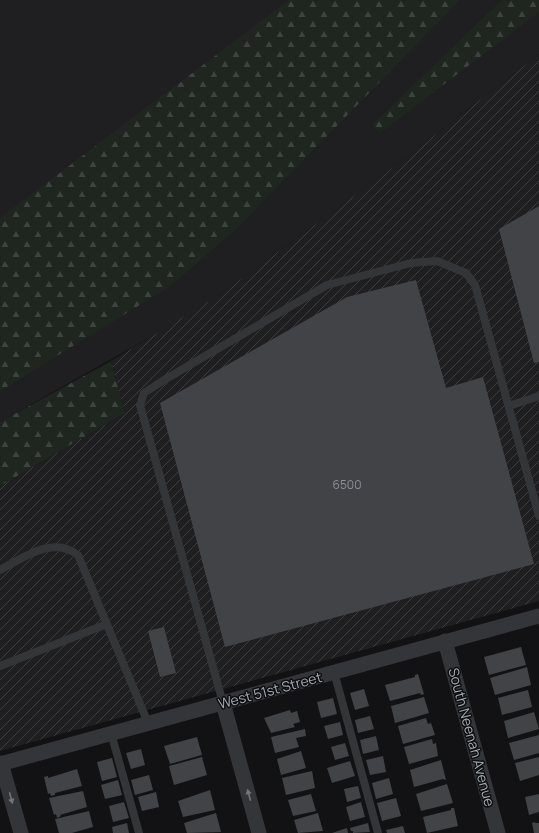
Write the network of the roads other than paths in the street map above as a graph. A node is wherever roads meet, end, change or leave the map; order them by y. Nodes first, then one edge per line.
1 (539, 396) edge
2 (509, 406) junction
3 (539, 516) edge
4 (0, 570) edge
5 (539, 616) edge
6 (107, 624) junction
7 (445, 642) junction
8 (0, 666) edge
9 (334, 672) junction
10 (223, 702) junction
11 (148, 724) junction
12 (111, 733) junction
13 (1, 764) edge
14 (20, 833) edge
15 (139, 833) edge
16 (259, 833) edge
17 (378, 833) edge
18 (498, 833) edge

1 - 2 lane
2 - 3 lane
2 - 10 lane
4 - 6 lane
5 - 7 street, West 51st Street
6 - 8 lane
6 - 11 lane
7 - 9 street, West 51st Street
7 - 18 street, South Neenah Avenue
9 - 10 street, West 51st Street
9 - 17 lane
10 - 11 street, West 51st Street
16 -> 10 street
11 - 12 street, West 51st Street
12 - 13 street, West 51st Street
12 - 15 lane
13 -> 14 street

